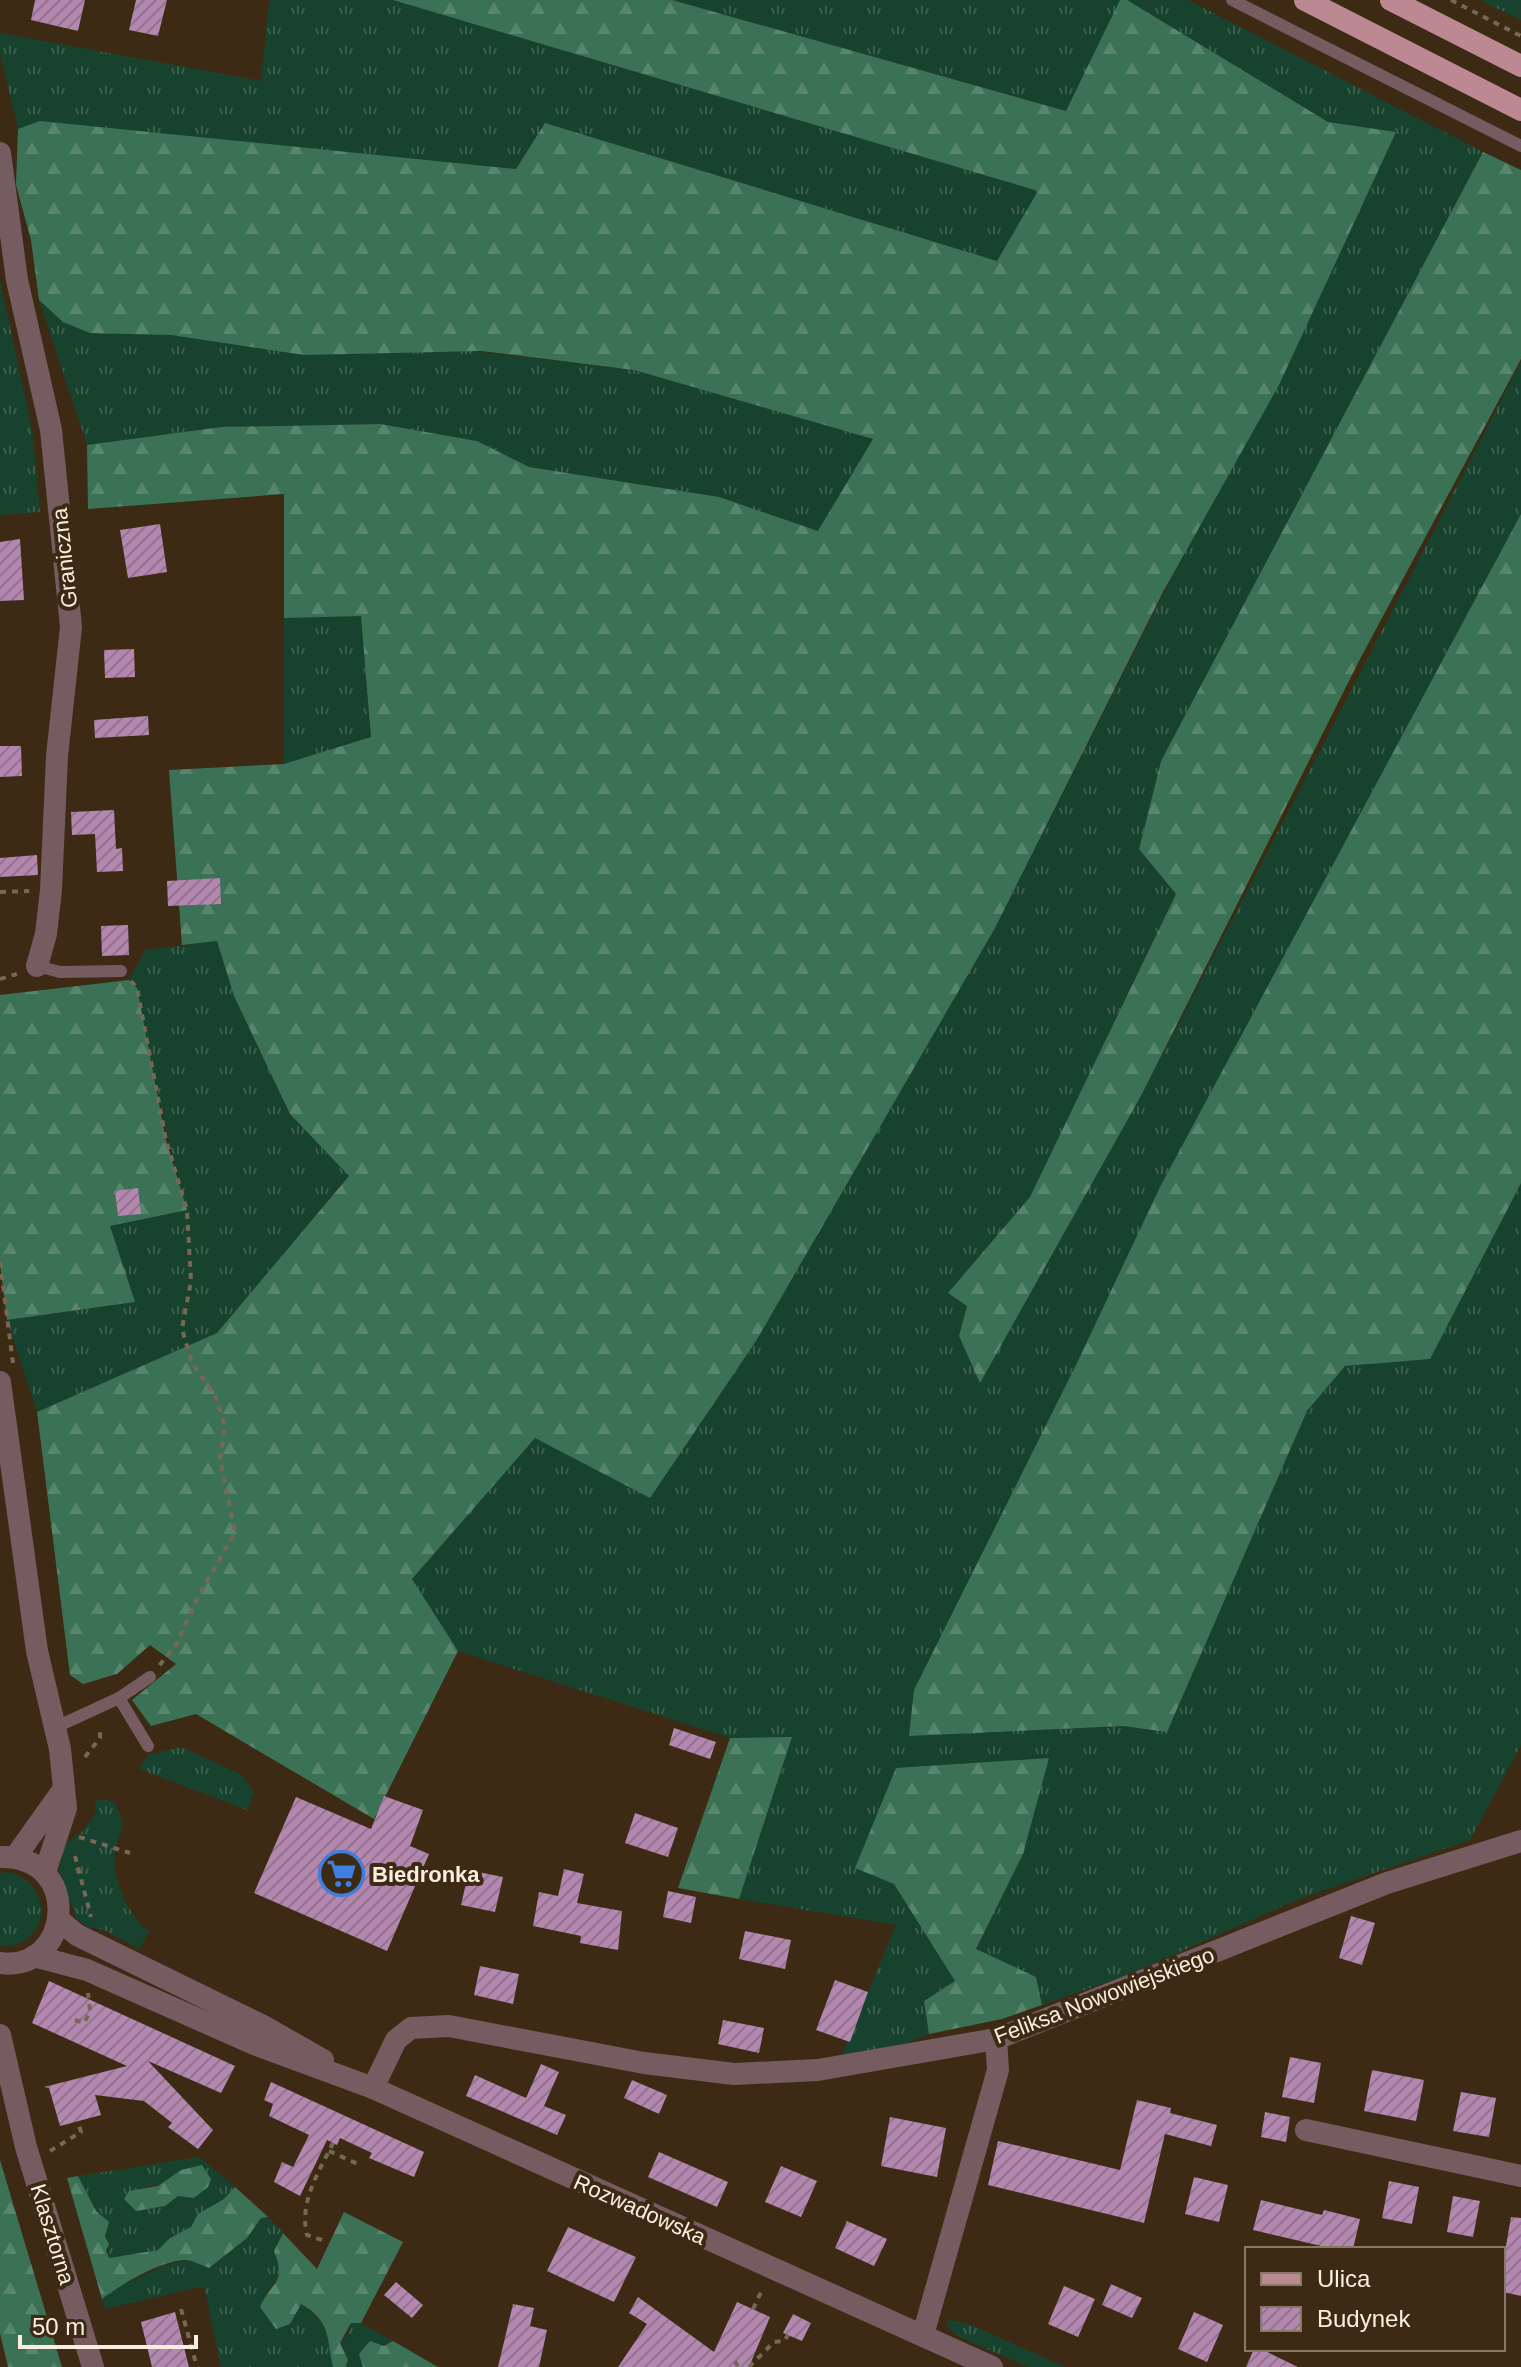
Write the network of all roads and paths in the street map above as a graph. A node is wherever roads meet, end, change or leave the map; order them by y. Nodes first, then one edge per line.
1 (1232, 0) edge
2 (1305, 0) edge
3 (1391, 0) edge
4 (1451, 0) edge
5 (1521, 36) edge
6 (1521, 66) edge
7 (1521, 110) edge
8 (1521, 146) edge
9 (0, 153) edge
10 (51, 890) junction
11 (0, 892) edge
12 (37, 966) joint
13 (121, 971) joint
14 (0, 1382) edge
15 (5, 1448) edge
16 (150, 1677) joint
17 (119, 1698) junction
18 (97, 1711) junction
19 (54, 1728) junction
20 (148, 1746) dead end
21 (84, 1758) dead end
22 (63, 1790) junction
23 (72, 1835) dead end
24 (1521, 1841) edge
25 (130, 1853) dead end
26 (8, 1857) edge
27 (45, 1872) junction
28 (59, 1920) junction
29 (34, 1956) junction
30 (2, 1966) edge
31 (88, 1987) dead end
32 (75, 2020) dead end
33 (0, 2035) edge
34 (996, 2039) junction
35 (365, 2085) junction
36 (0, 2091) edge
37 (79, 2125) dead end
38 (1306, 2130) dead end
39 (333, 2143) dead end
40 (26, 2147) junction
41 (50, 2151) dead end
42 (329, 2151) junction
43 (360, 2165) dead end
44 (1521, 2176) edge
45 (322, 2240) dead end
46 (762, 2290) dead end
47 (181, 2309) dead end
48 (753, 2309) dead end
49 (788, 2335) dead end
50 (923, 2335) junction
51 (93, 2367) edge
52 (197, 2367) edge
53 (749, 2367) edge
54 (992, 2367) edge

1 - 8 lane
2 - 7 main road
3 - 6 main road
4 - 5 path
9 - 10 street, Graniczna
10 - 11 path
10 - 12 street, Graniczna
12 - 13 lane
13 - 16 path
14 - 15 street
15 - 19 street
16 - 17 lane
17 - 18 lane
17 - 20 lane
18 - 19 lane
18 - 21 path
19 - 22 street
22 - 26 street
22 - 27 street
23 - 25 path
24 - 34 street, Feliksa Nowowiejskiego
26 - 27 street
27 - 28 street
28 - 29 street
28 - 35 street, Rozwadowska
29 - 30 street
29 - 35 street, Rozwadowska
31 - 32 path
33 - 40 street, Klasztorna
34 - 35 street, Feliksa Nowowiejskiego
34 - 50 street
35 - 50 street, Rozwadowska
36 - 40 street, Klasztorna
37 - 41 path
38 - 44 street
39 - 42 path
40 - 51 street, Klasztorna
42 - 43 path
42 - 45 path
46 - 48 path
47 - 52 path
49 - 53 path
50 - 54 street, Rozwadowska

